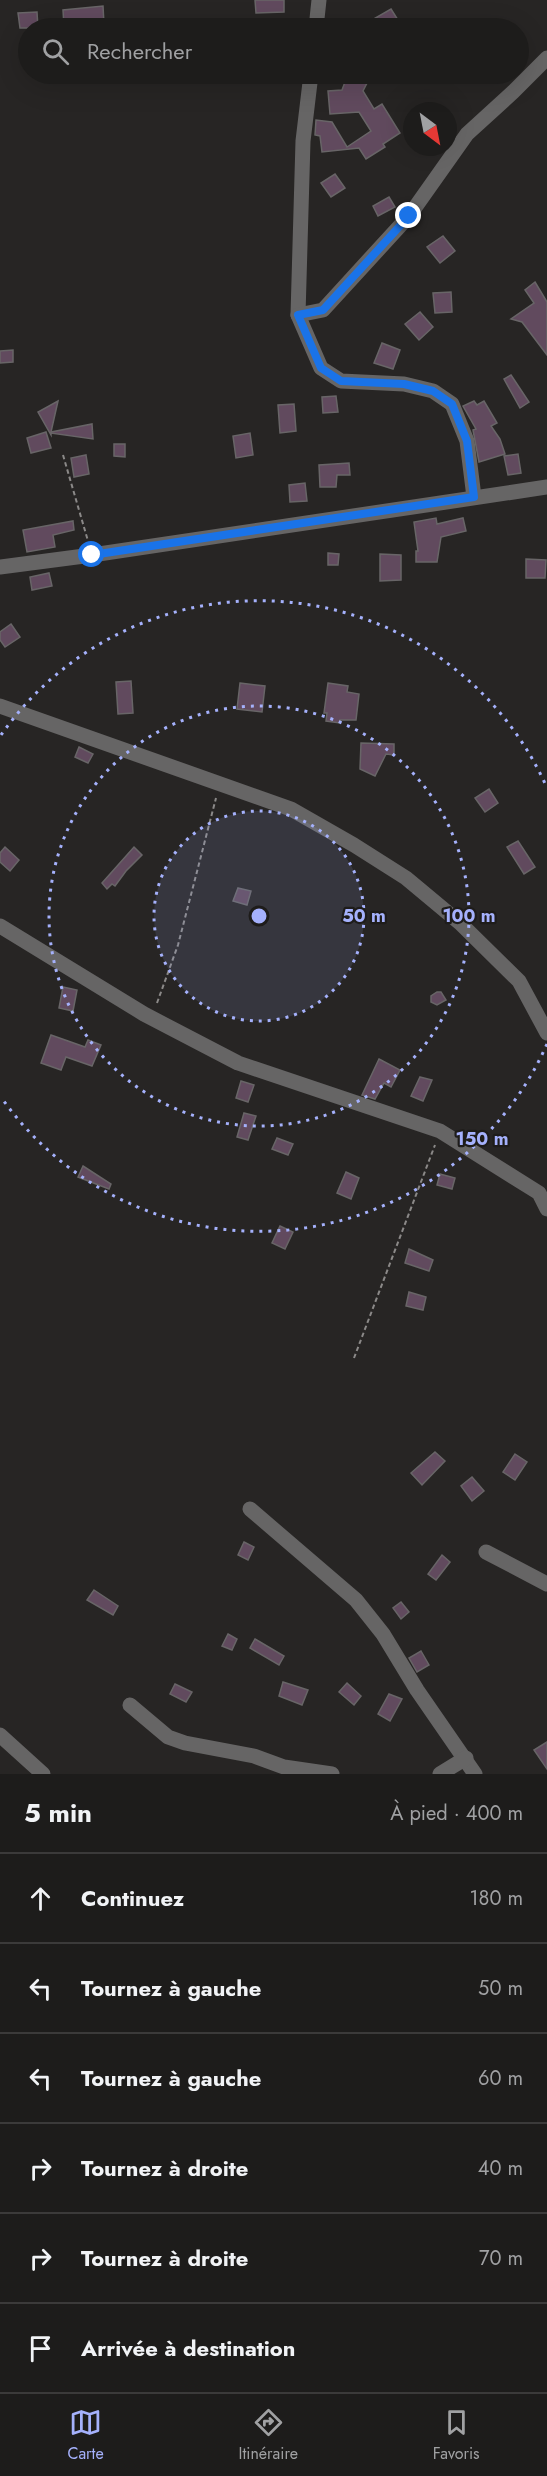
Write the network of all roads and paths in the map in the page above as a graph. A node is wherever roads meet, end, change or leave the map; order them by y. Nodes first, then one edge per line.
1 (319, 0) edge
2 (317, 18) edge
3 (547, 58) edge
4 (529, 75) edge
5 (310, 84) edge
6 (520, 84) edge
7 (298, 315) junction
8 (63, 454) dead end
9 (547, 487) edge
10 (474, 497) junction
11 (92, 555) junction
12 (0, 567) edge
13 (0, 706) edge
14 (217, 793) dead end
15 (0, 926) edge
16 (152, 1018) junction
17 (547, 1033) edge
18 (440, 1131) junction
19 (547, 1209) edge
20 (354, 1358) dead end
21 (250, 1509) dead end
22 (486, 1552) dead end
23 (547, 1584) edge
24 (130, 1705) dead end
25 (0, 1735) edge
26 (466, 1758) junction
27 (43, 1774) edge
28 (332, 1774) edge
29 (440, 1774) edge
30 (476, 1774) edge

1 - 2 street
3 - 4 street
5 - 7 street
6 - 7 street
7 - 10 street
8 - 11 path
9 - 10 street
10 - 11 street
11 - 12 street
13 - 17 street
14 - 16 path
15 - 16 street
16 - 18 street
18 - 19 street
18 - 20 path
21 - 26 street
22 - 23 street
24 - 28 street
25 - 27 street
26 - 29 street
26 - 30 street

